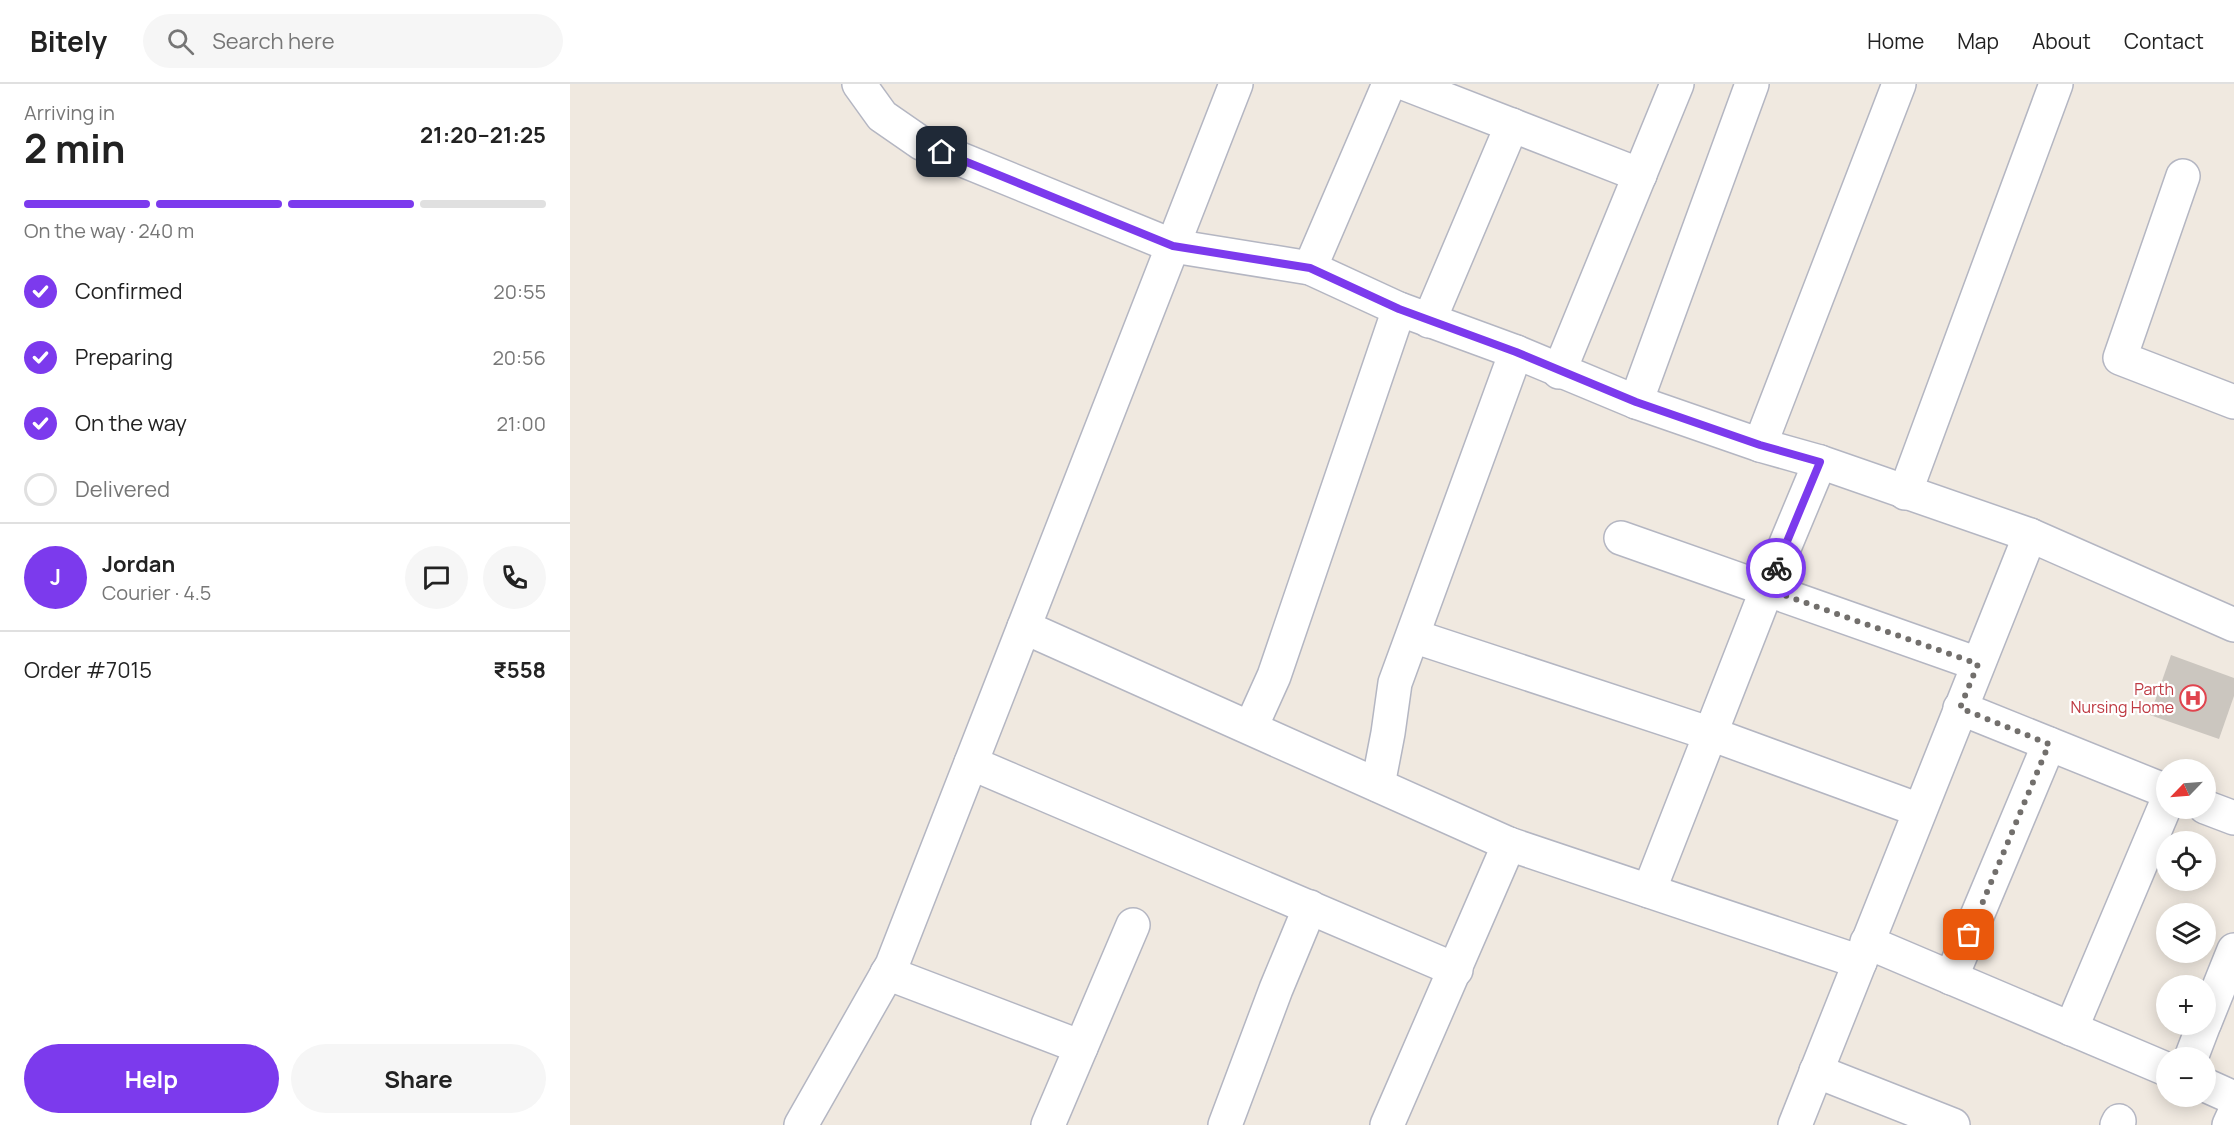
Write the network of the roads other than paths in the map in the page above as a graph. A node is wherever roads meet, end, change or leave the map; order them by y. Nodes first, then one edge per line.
1 (859, 84) edge
2 (1236, 84) edge
3 (1389, 84) edge
4 (1406, 84) edge
5 (1677, 84) edge
6 (1752, 84) edge
7 (1899, 84) edge
8 (2056, 84) edge
9 (1464, 95) edge
10 (1512, 125) junction
11 (1640, 175) junction
12 (2183, 176) dead end
13 (1173, 246) junction
14 (1310, 268) junction
15 (1399, 309) junction
16 (1429, 321) junction
17 (1516, 352) junction
18 (1559, 372) junction
19 (1636, 402) junction
20 (2234, 402) edge
21 (1760, 445) junction
22 (1820, 462) junction
23 (1905, 493) junction
24 (2030, 535) junction
25 (1621, 538) dead end
26 (1767, 589) junction
27 (2234, 625) edge
28 (1024, 627) junction
29 (1413, 636) junction
30 (1978, 664) junction
31 (1960, 708) junction
32 (1251, 727) junction
33 (1711, 734) junction
34 (2049, 744) junction
35 (971, 763) junction
36 (1378, 785) junction
37 (2156, 787) edge
38 (1920, 810) junction
39 (2216, 811) edge
40 (2234, 818) edge
41 (2160, 819) edge
42 (1509, 844) junction
43 (1649, 891) junction
44 (1310, 907) junction
45 (1132, 925) dead end
46 (1863, 952) junction
47 (2231, 967) edge
48 (1456, 970) junction
49 (887, 974) junction
50 (1951, 978) junction
51 (2216, 998) edge
52 (2071, 1029) junction
53 (1081, 1047) junction
54 (2156, 1065) edge
55 (1816, 1071) junction
56 (2216, 1090) edge
57 (2234, 1098) edge
58 (2234, 1114) edge
59 (801, 1125) edge
60 (1048, 1125) edge
61 (1225, 1125) edge
62 (1387, 1125) edge
63 (1795, 1125) edge
64 (1953, 1125) edge
65 (2229, 1125) edge

1 - 13 street
2 - 13 street
3 - 14 street
4 - 9 street
5 - 11 street
6 - 19 street
7 - 21 street
8 - 23 street
9 - 10 street
10 - 11 street
10 - 16 street
11 - 18 street
12 - 20 street
13 - 14 street
13 - 28 street
14 - 15 street
15 - 16 street
15 - 32 street
16 - 17 street
17 - 18 street
17 - 29 street
18 - 19 street
19 - 21 street
21 - 22 street
22 - 23 street
22 - 26 street
23 - 24 street
24 - 27 street
24 - 30 street
25 - 26 street
26 - 30 street
26 - 33 street
28 - 32 street
28 - 35 street
29 - 33 street
29 - 36 street
30 - 31 street
31 - 34 street
31 - 38 street
32 - 36 street
33 - 38 street
33 - 43 street
34 - 37 street
34 - 50 street
35 - 44 street
35 - 49 street
36 - 42 street
38 - 46 street
39 - 40 street
41 - 52 street
42 - 43 street
42 - 48 street
43 - 46 street
44 - 48 street
44 - 61 street
45 - 53 street
46 - 50 street
46 - 55 street
47 - 51 street
48 - 62 street
49 - 53 street
49 - 59 street
50 - 52 street
52 - 54 street
53 - 60 street
55 - 63 street
55 - 64 street
56 - 57 street
58 - 65 street

